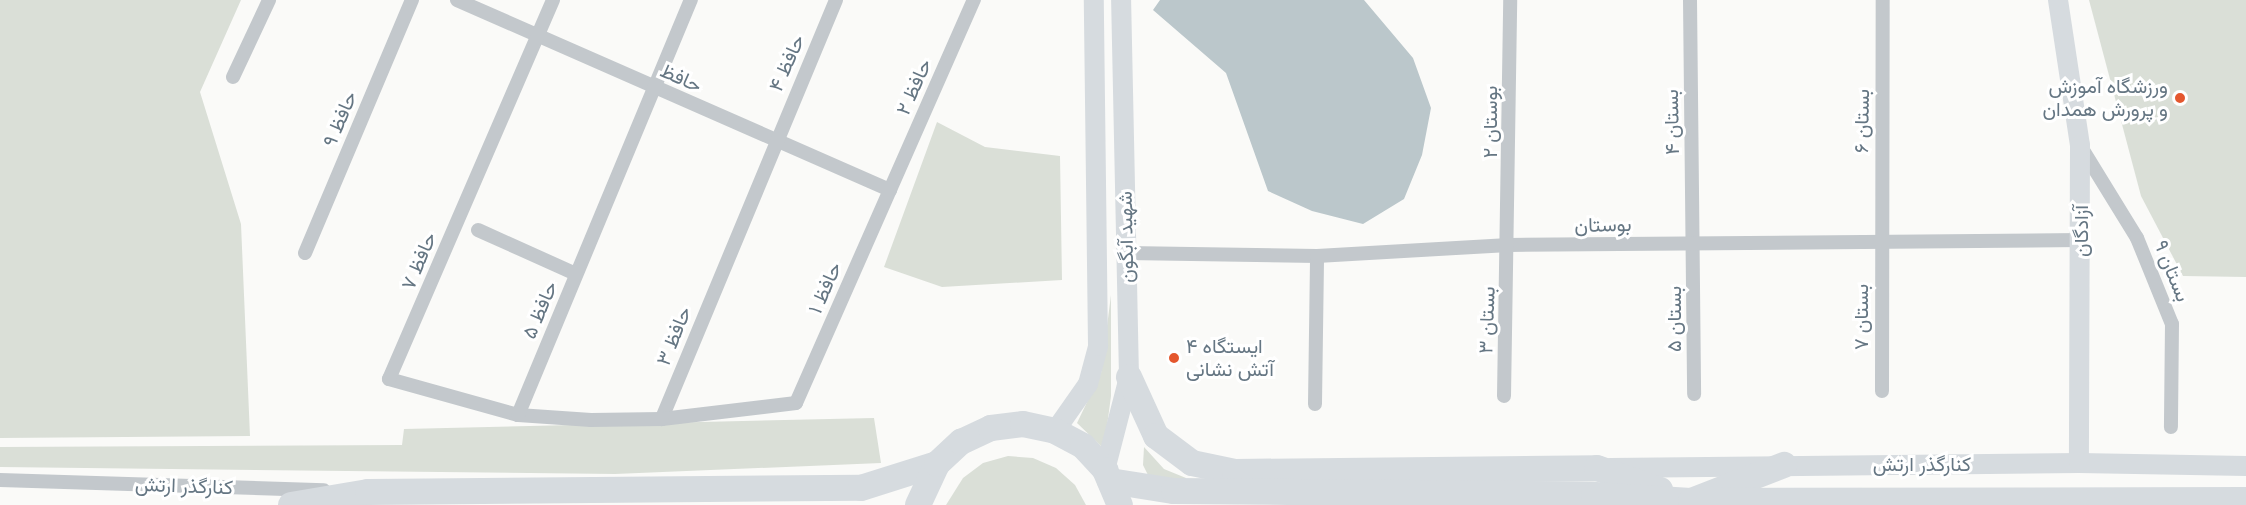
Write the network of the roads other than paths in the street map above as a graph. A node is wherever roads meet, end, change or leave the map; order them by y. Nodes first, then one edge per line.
1 (269, 0) edge
2 (412, 0) edge
3 (457, 0) edge
4 (553, 0) edge
5 (691, 0) edge
6 (836, 0) edge
7 (974, 0) edge
8 (1095, 0) edge
9 (1121, 0) edge
10 (1510, 0) edge
11 (1690, 0) edge
12 (1883, 0) edge
13 (2058, 0) edge
14 (538, 35) junction
15 (233, 77) dead end
16 (653, 87) junction
17 (1124, 119) junction
18 (1096, 120) junction
19 (774, 142) junction
20 (2080, 145) junction
21 (890, 190) junction
22 (478, 230) dead end
23 (2081, 240) junction
24 (1880, 242) junction
25 (1694, 243) junction
26 (1509, 245) junction
27 (305, 253) dead end
28 (1127, 253) junction
29 (1317, 256) junction
30 (576, 274) junction
31 (1129, 377) junction
32 (1881, 391) dead end
33 (1694, 394) dead end
34 (1504, 396) dead end
35 (1315, 404) dead end
36 (518, 415) junction
37 (662, 419) junction
38 (2170, 427) dead end
39 (1055, 431) junction
40 (2079, 463) junction
41 (937, 464) junction
42 (1784, 465) junction
43 (2246, 466) edge
44 (1597, 468) junction
45 (1108, 475) junction
46 (0, 480) edge
47 (368, 492) junction
48 (2246, 500) edge
49 (1691, 501) junction
50 (291, 505) edge
51 (918, 505) edge
52 (1120, 505) edge
53 (1661, 505) edge

1 - 15 street
2 - 27 street, حافظ ۹
3 - 14 street, حافظ
4 - 14 street
5 - 16 street, حافظ ۵
6 - 19 street, حافظ ۴
7 - 21 street, حافظ ۲
8 - 18 street, شهید آبگون
9 - 17 street, شهید آبگون
10 - 26 street, بوستان ۲
11 - 25 street, بستان ۴
12 - 24 street, بستان ۶
13 - 20 street, آزادگان
14 - 16 street, حافظ
14 - 36 street, حافظ ۷
16 - 19 street, حافظ
16 - 30 street, حافظ ۵
17 - 18 street
17 - 28 street, شهید آبگون
18 - 39 street, شهید آبگون
19 - 21 street, حافظ
19 - 37 street, حافظ ۳
20 - 23 street, آزادگان
20 - 38 street, بستان ۹
21 - 37 street, حافظ ۱
22 - 30 street
23 - 24 street, بوستان
23 - 40 street, آزادگان
24 - 25 street, بوستان
24 - 32 street, بستان ۷
25 - 26 street, بوستان
25 - 33 street, بستان ۵
26 - 29 street, بوستان
26 - 34 street, بستان ۳
28 - 29 street, بوستان
28 - 31 street, شهید آبگون
29 - 35 street
30 - 36 street, حافظ ۵
31 - 44 highway
31 - 45 street, شهید آبگون
36 - 37 street
39 - 41 highway
39 - 45 highway
40 - 42 street, کنارگذر ارتش
40 - 43 street, کنارگذر ارتش
41 - 47 highway
41 - 51 highway
42 - 44 street, کنارگذر ارتش
42 - 49 highway
44 - 49 highway
45 - 49 highway
45 - 52 highway
46 - 47 street, کنارگذر ارتش
47 - 50 highway
48 - 49 highway
49 - 53 highway

